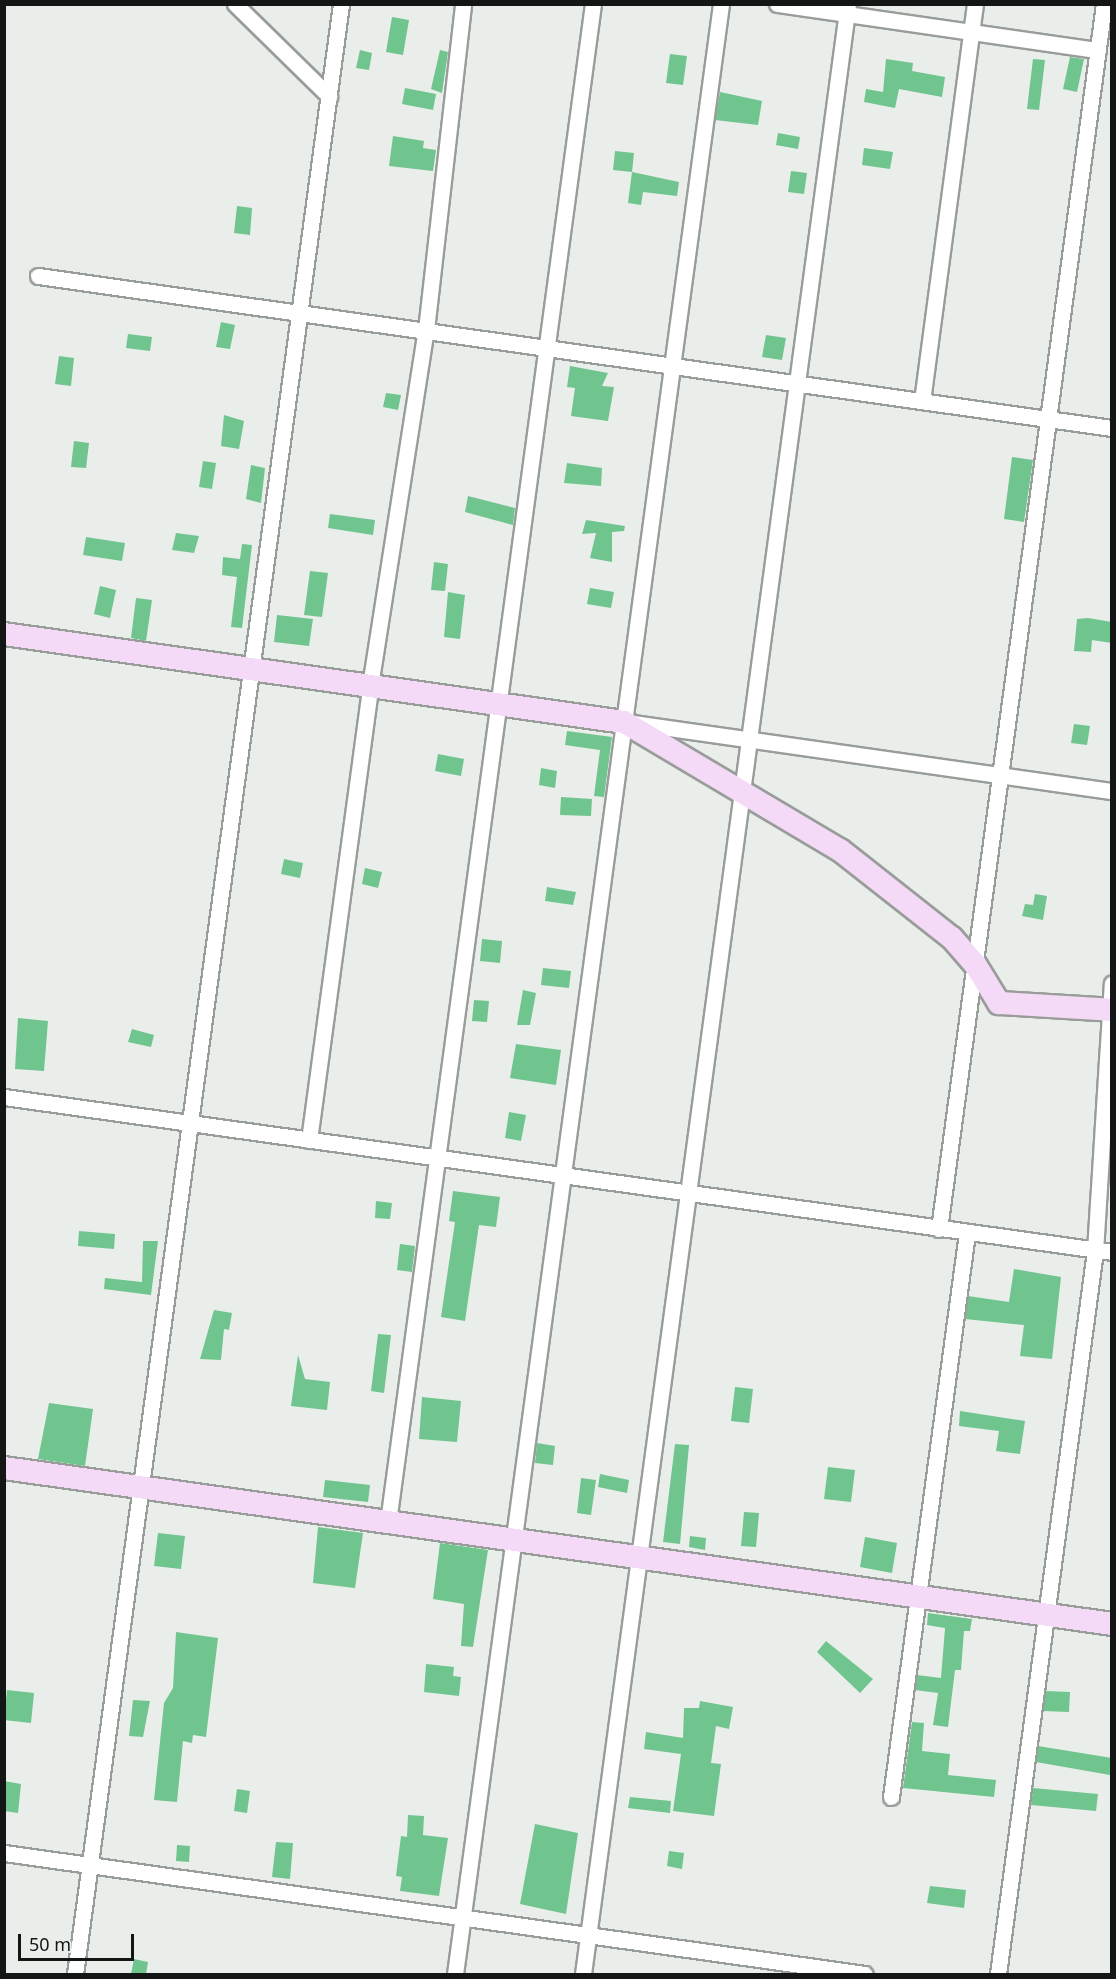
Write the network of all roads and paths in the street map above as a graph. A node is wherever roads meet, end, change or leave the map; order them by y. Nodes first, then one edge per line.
1 (235, 4) edge
2 (341, 4) edge
3 (463, 4) edge
4 (593, 4) edge
5 (720, 4) edge
6 (777, 4) edge
7 (975, 4) edge
8 (1104, 4) edge
9 (848, 9) edge
10 (972, 32) junction
11 (1098, 50) junction
12 (329, 96) junction
13 (38, 276) dead end
14 (299, 313) junction
15 (426, 330) junction
16 (546, 348) junction
17 (672, 366) junction
18 (797, 383) junction
19 (922, 401) junction
20 (1048, 419) junction
21 (1112, 428) edge
22 (4, 634) edge
23 (251, 669) junction
24 (370, 686) junction
25 (498, 704) junction
26 (624, 722) junction
27 (749, 739) junction
28 (1000, 775) junction
29 (1112, 790) edge
30 (742, 791) junction
31 (975, 964) junction
32 (1112, 984) edge
33 (1111, 1010) edge
34 (4, 1097) edge
35 (190, 1123) junction
36 (309, 1140) junction
37 (437, 1158) junction
38 (562, 1176) junction
39 (688, 1194) junction
40 (939, 1229) junction
41 (967, 1233) junction
42 (1095, 1251) junction
43 (1112, 1252) edge
44 (4, 1468) edge
45 (141, 1487) junction
46 (388, 1522) junction
47 (513, 1540) junction
48 (639, 1557) junction
49 (918, 1597) junction
50 (1046, 1615) junction
51 (1112, 1624) edge
52 (891, 1797) dead end
53 (4, 1853) edge
54 (90, 1865) junction
55 (462, 1918) junction
56 (588, 1935) junction
57 (75, 1974) edge
58 (455, 1974) edge
59 (583, 1974) edge
60 (865, 1974) edge
61 (998, 1974) edge

1 - 12 street
2 - 12 street
3 - 15 street
4 - 16 street
5 - 17 street
6 - 9 street
7 - 10 street
8 - 11 street
9 - 10 street
9 - 18 street
10 - 11 street
10 - 19 street
11 - 20 street
12 - 14 street
13 - 14 street
14 - 15 street
14 - 23 street
15 - 16 street
15 - 24 street
16 - 17 street
16 - 25 street
17 - 18 street
17 - 26 street
18 - 19 street
18 - 27 street
19 - 20 street
20 - 21 street
20 - 28 street
22 - 23 street
23 - 24 street
23 - 35 street
24 - 25 street
24 - 36 street
25 - 26 street
25 - 37 street
26 - 27 street
26 - 30 street
26 - 38 street
27 - 28 street
27 - 30 street
28 - 29 street
28 - 31 street
30 - 31 street
30 - 39 street
31 - 33 street
31 - 40 street
32 - 33 street
33 - 42 street
34 - 35 street
35 - 36 street
35 - 45 street
36 - 37 street
37 - 38 street
37 - 46 street
38 - 39 street
38 - 47 street
39 - 40 street
39 - 48 street
40 - 41 street
41 - 42 street
41 - 49 street
42 - 43 street
42 - 50 street
44 - 45 street
45 - 46 street
45 - 54 street
46 - 47 street
47 - 48 street
47 - 55 street
48 - 49 street
48 - 56 street
49 - 50 street
49 - 52 street
50 - 51 street
50 - 61 street
53 - 54 street
54 - 55 street
54 - 57 street
55 - 56 street
55 - 58 street
56 - 59 street
56 - 60 street

